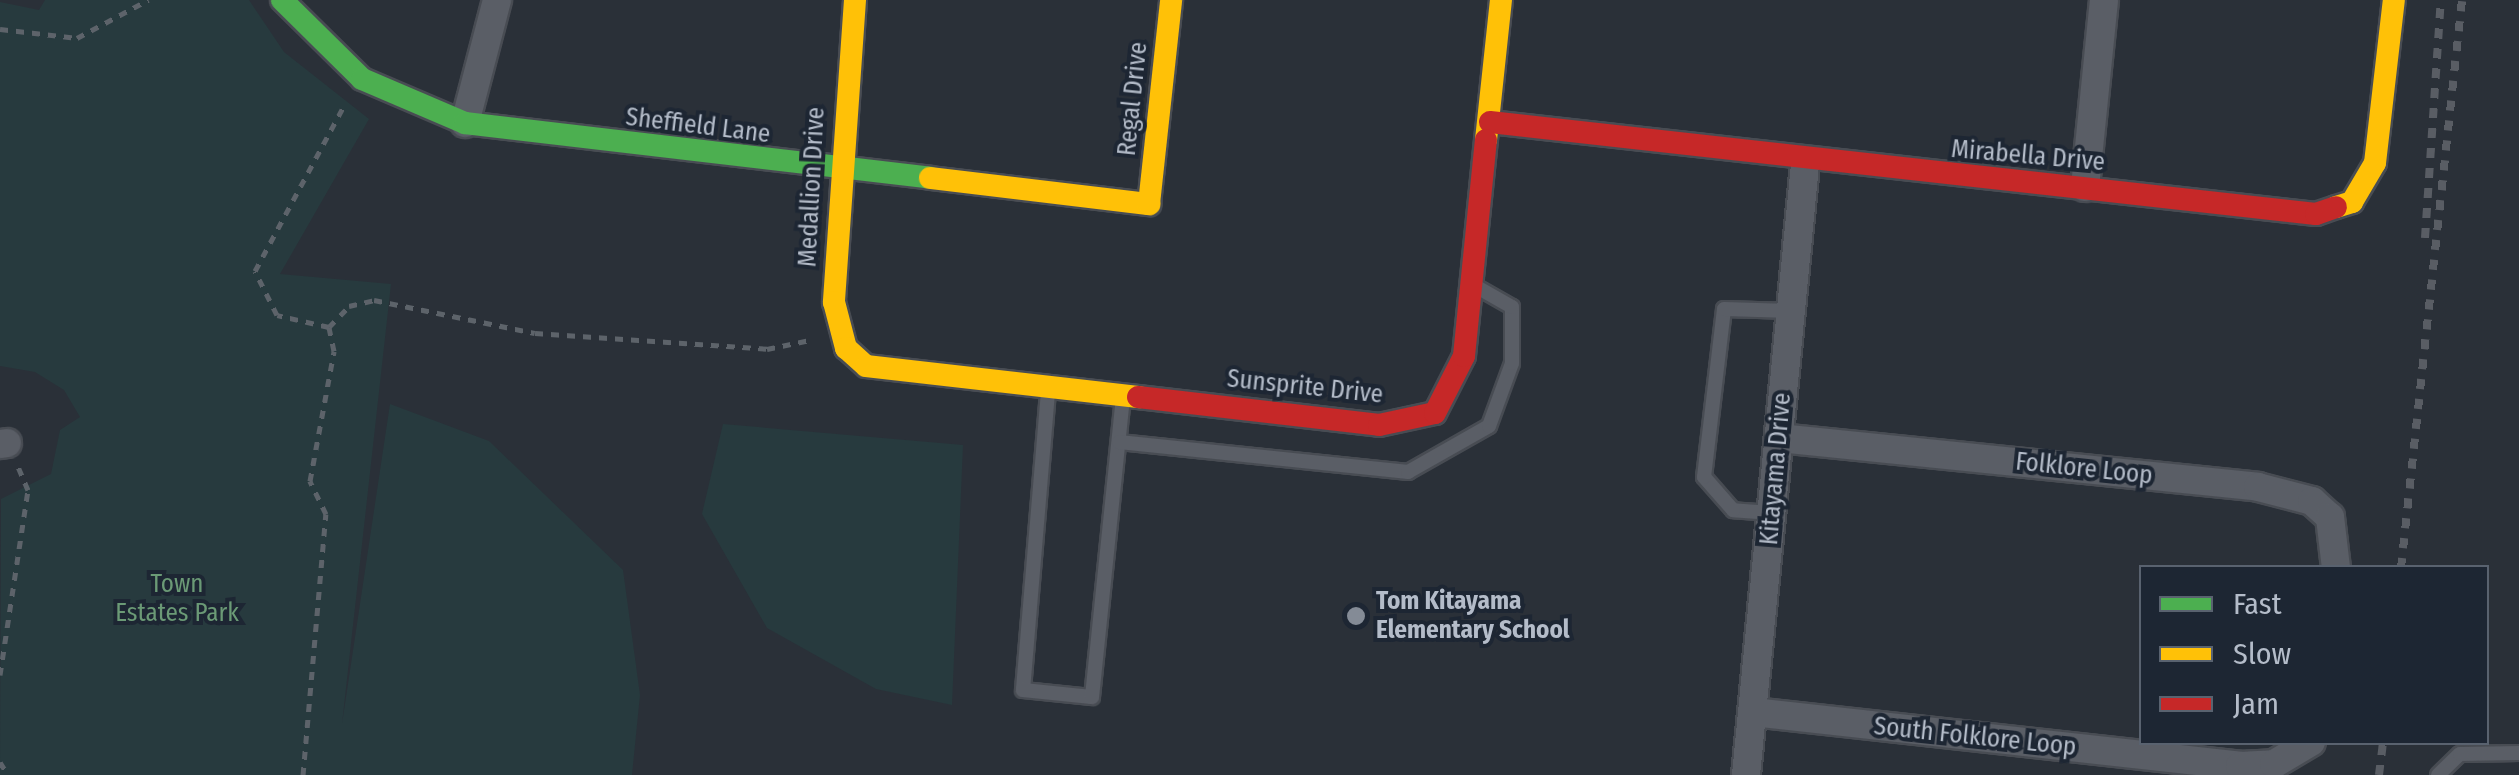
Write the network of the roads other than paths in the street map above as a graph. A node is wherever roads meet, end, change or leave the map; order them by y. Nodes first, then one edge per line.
1 (282, 0) edge
2 (497, 0) edge
3 (855, 0) edge
4 (1171, 0) edge
5 (1502, 0) edge
6 (2104, 0) edge
7 (2394, 0) edge
8 (1490, 122) junction
9 (465, 124) junction
10 (1804, 164) junction
11 (836, 172) junction
12 (2085, 187) junction
13 (1149, 204) joint
14 (1472, 284) junction
15 (1791, 311) junction
16 (866, 366) joint
17 (1048, 387) junction
18 (1124, 395) junction
19 (1779, 438) junction
20 (1119, 442) junction
21 (1772, 513) junction
22 (2336, 565) edge
23 (1754, 712) junction
24 (2307, 745) edge
25 (2519, 753) edge
26 (1746, 775) edge
27 (2438, 775) edge

1 - 9 street, Sheffield Lane
2 - 9 street
3 - 11 street, Medallion Drive
4 - 13 street, Regal Drive
5 - 8 street, Sunsprite Drive
6 - 12 street
7 - 12 street, Mirabella Drive
8 - 10 street, Mirabella Drive
8 - 14 street, Sunsprite Drive
9 - 11 street, Sheffield Lane
10 - 12 street, Mirabella Drive
10 - 15 street, Kitayama Drive
11 - 13 street, Sheffield Lane
11 - 16 street, Medallion Drive
14 - 18 street, Sunsprite Drive
14 - 20 lane
15 - 19 street, Kitayama Drive
15 - 21 lane
16 - 17 street, Sunsprite Drive
17 - 18 street, Sunsprite Drive
17 - 20 lane
18 - 20 lane
19 - 21 street, Kitayama Drive
19 - 22 street, Folklore Loop
21 - 23 street, Kitayama Drive
23 - 24 street, South Folklore Loop
23 - 26 street, Kitayama Drive
25 - 27 lane

